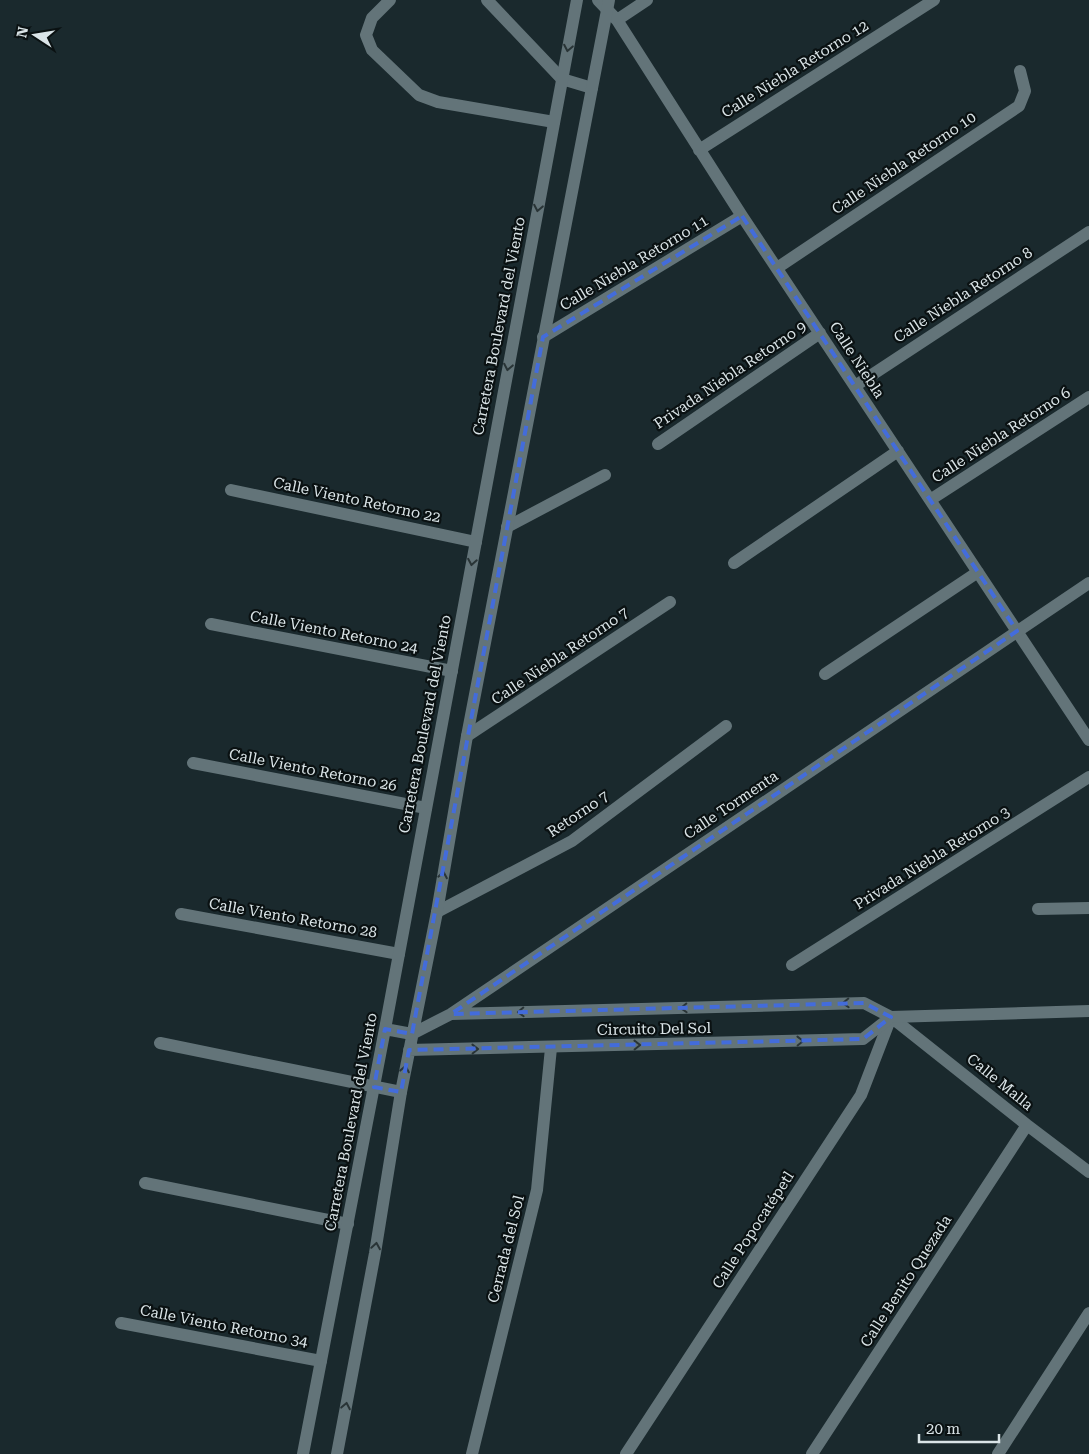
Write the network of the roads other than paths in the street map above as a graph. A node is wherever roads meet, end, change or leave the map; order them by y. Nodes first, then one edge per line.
1 (390, 0) edge
2 (488, 0) edge
3 (577, 0) edge
4 (598, 0) edge
5 (648, 0) edge
6 (934, 0) edge
7 (607, 5) edge
8 (616, 20) junction
9 (1020, 71) dead end
10 (562, 79) junction
11 (592, 88) junction
12 (554, 122) junction
13 (699, 150) junction
14 (742, 216) junction
15 (1089, 232) edge
16 (777, 268) junction
17 (820, 334) junction
18 (543, 337) junction
19 (855, 386) junction
20 (1089, 397) edge
21 (658, 444) dead end
22 (898, 451) junction
23 (605, 475) dead end
24 (231, 490) dead end
25 (930, 500) junction
26 (507, 527) junction
27 (476, 542) junction
28 (734, 563) dead end
29 (978, 572) junction
30 (1089, 583) edge
31 (670, 602) dead end
32 (211, 624) dead end
33 (1017, 631) junction
34 (452, 671) junction
35 (825, 674) dead end
36 (726, 726) dead end
37 (468, 736) junction
38 (1089, 740) edge
39 (193, 763) dead end
40 (1089, 777) edge
41 (426, 808) junction
42 (1089, 908) edge
43 (1038, 909) dead end
44 (436, 912) junction
45 (180, 914) dead end
46 (399, 954) junction
47 (792, 965) dead end
48 (1089, 1011) edge
49 (451, 1014) junction
50 (891, 1016) junction
51 (385, 1029) junction
52 (412, 1034) junction
53 (160, 1043) dead end
54 (551, 1048) junction
55 (408, 1050) junction
56 (374, 1087) junction
57 (401, 1092) junction
58 (1027, 1125) junction
59 (1089, 1172) edge
60 (145, 1183) dead end
61 (348, 1224) junction
62 (1089, 1313) edge
63 (121, 1322) dead end
64 (321, 1361) junction
65 (303, 1454) edge
66 (337, 1454) edge
67 (472, 1454) edge
68 (626, 1454) edge
69 (812, 1454) edge
70 (998, 1454) edge

1 - 12 street
2 - 10 street
3 -> 10 street, Carretera Boulevard del Viento
4 - 7 street, Calle Niebla
5 - 8 street
6 - 13 street, Calle Niebla Retorno 12
7 - 8 street, Calle Niebla
7 - 11 street
8 - 13 street, Calle Niebla
9 - 16 street, Calle Niebla Retorno 10
10 - 11 street
10 - 12 street, Carretera Boulevard del Viento
11 - 18 street
12 -> 27 street, Carretera Boulevard del Viento
13 - 14 street, Calle Niebla
14 - 16 street, Calle Niebla
14 - 18 street, Calle Niebla Retorno 11
15 - 19 street, Calle Niebla Retorno 8
16 - 17 street, Calle Niebla
17 - 19 street, Calle Niebla
17 - 21 street, Privada Niebla Retorno 9
18 - 26 street
19 - 22 street, Calle Niebla
20 - 25 street, Calle Niebla Retorno 6
22 - 25 street, Calle Niebla
22 - 28 street
23 - 26 street
24 - 27 street, Calle Viento Retorno 22
25 - 29 street, Calle Niebla
26 - 37 street
27 -> 34 street, Carretera Boulevard del Viento
29 - 33 street, Calle Niebla
29 - 35 street
30 - 33 street, Calle Tormenta
31 - 37 street, Calle Niebla Retorno 7
32 - 34 street, Calle Viento Retorno 24
33 - 38 street, Calle Niebla
33 - 49 street, Calle Tormenta
34 - 41 street, Carretera Boulevard del Viento
36 - 44 street, Retorno 7
44 -> 37 street
39 - 41 street, Calle Viento Retorno 26
40 - 47 street, Privada Niebla Retorno 3
41 - 46 street, Carretera Boulevard del Viento
42 - 43 street
44 - 52 street
45 - 46 street, Calle Viento Retorno 28
46 - 51 street, Carretera Boulevard del Viento
48 - 50 street, Circuito Del Sol
50 -> 49 street, Circuito Del Sol
49 - 52 street, Calle Tormenta
54 -> 50 street, Circuito Del Sol
50 - 58 street, Calle Malla
50 - 68 street, Calle Popocatépetl
51 - 52 street
51 - 56 street, Carretera Boulevard del Viento
52 - 55 street
53 - 56 street
55 -> 54 street, Circuito Del Sol
54 - 67 street, Cerrada del Sol
57 -> 55 street
56 - 57 street
56 - 61 street, Carretera Boulevard del Viento
66 -> 57 street
58 - 59 street, Calle Malla
58 - 69 street, Calle Benito Quezada
60 - 61 street
61 - 64 street, Carretera Boulevard del Viento
62 - 70 street
63 - 64 street, Calle Viento Retorno 34
64 - 65 street, Carretera Boulevard del Viento

